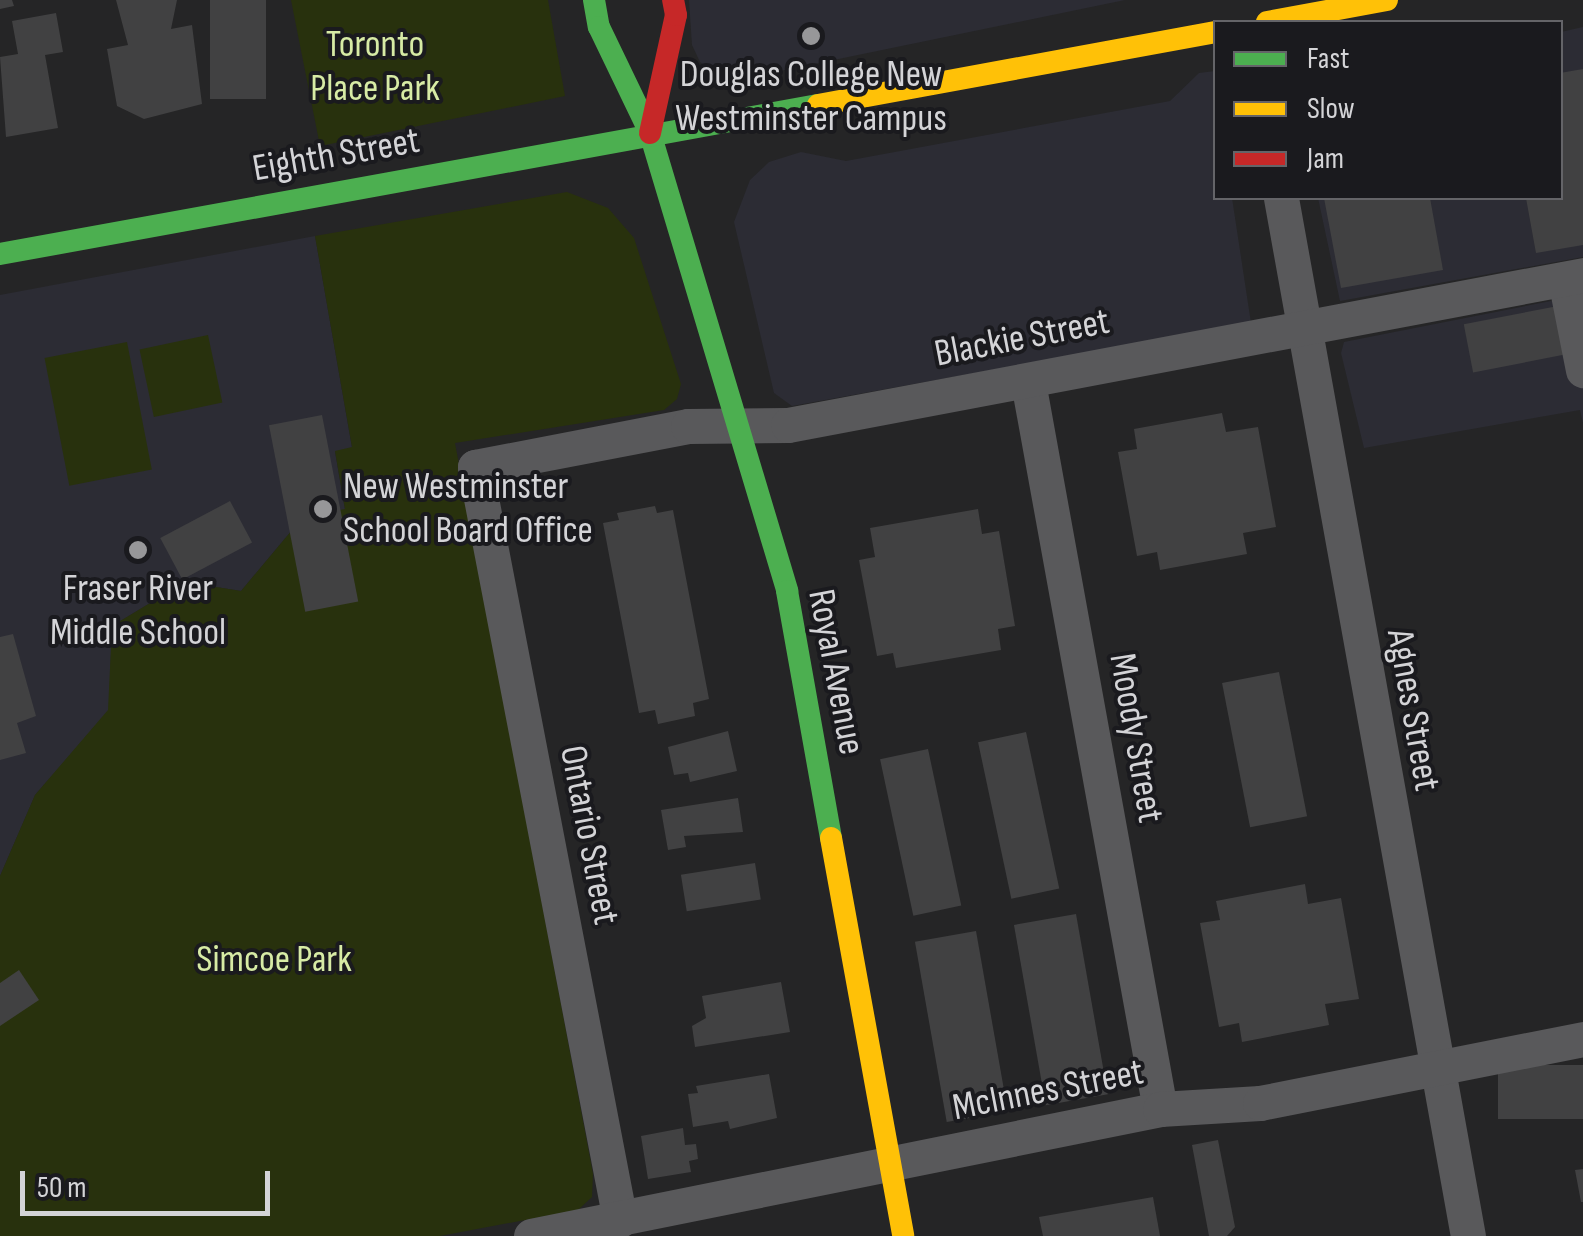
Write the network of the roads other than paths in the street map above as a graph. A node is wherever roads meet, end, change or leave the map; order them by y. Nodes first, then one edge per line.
1 (594, 0) edge
2 (673, 0) edge
3 (1386, 0) edge
4 (1279, 20) edge
5 (1213, 33) edge
6 (650, 134) junction
7 (1281, 200) edge
8 (0, 254) edge
9 (1574, 277) edge
10 (1301, 328) junction
11 (1583, 370) edge
12 (1028, 382) junction
13 (738, 427) junction
14 (475, 467) joint
15 (1583, 1040) edge
16 (1435, 1070) junction
17 (1160, 1109) junction
18 (890, 1165) junction
19 (620, 1220) junction
20 (531, 1236) edge
21 (903, 1236) edge
22 (1468, 1236) edge

1 - 6 main road, Royal Avenue
2 - 6 main road, Royal Avenue
3 - 4 main road
5 - 6 main road, Eighth Street
6 - 8 main road, Eighth Street
6 - 13 main road, Royal Avenue
7 - 10 street, Agnes Street
9 - 10 street, Blackie Street
9 - 11 street
10 - 12 street, Blackie Street
10 - 16 street, Agnes Street
12 - 13 street, Blackie Street
12 - 17 street, Moody Street
13 - 14 street, Blackie Street
13 - 18 main road, Royal Avenue
14 - 19 street, Ontario Street
15 - 16 street, McInnes Street
16 - 17 street, McInnes Street
16 - 22 street, Agnes Street
17 - 18 street, McInnes Street
18 - 19 street, McInnes Street
18 - 21 main road, Royal Avenue
19 - 20 street, McInnes Street

